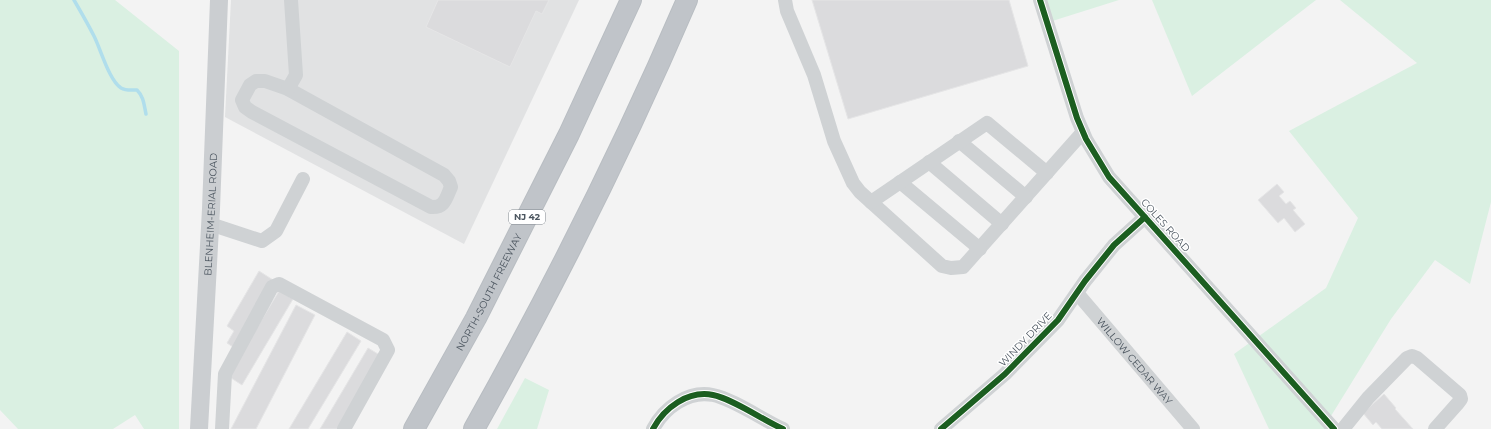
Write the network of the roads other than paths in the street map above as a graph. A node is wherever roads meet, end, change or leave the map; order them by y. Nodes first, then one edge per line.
1 (219, 0) edge
2 (292, 0) edge
3 (630, 0) edge
4 (687, 0) edge
5 (785, 0) edge
6 (1040, 0) edge
7 (288, 89) junction
8 (1083, 132) junction
9 (960, 141) junction
10 (930, 162) junction
11 (1047, 173) junction
12 (303, 178) dead end
13 (900, 182) junction
14 (1026, 196) junction
15 (871, 202) junction
16 (1145, 217) junction
17 (210, 224) junction
18 (1002, 224) junction
19 (980, 249) junction
20 (1077, 293) junction
21 (199, 429) edge
22 (222, 429) edge
23 (344, 429) edge
24 (414, 429) edge
25 (474, 429) edge
26 (653, 429) edge
27 (782, 429) edge
28 (941, 429) edge
29 (1193, 429) edge
30 (1334, 429) edge
31 (1344, 429) edge
32 (1435, 429) edge

1 - 17 main road, BLENHEIM-ERIAL ROAD
2 - 7 street
3 - 24 highway, NORTH-SOUTH FREEWAY / NJ 42
4 - 25 highway
5 - 15 street
6 - 8 street, COLES ROAD
7 - 7 street
8 - 11 street
8 - 16 street, COLES ROAD
9 - 10 street
9 - 11 street
9 - 14 street
10 - 13 street
10 - 18 street
11 - 14 street
12 - 17 street
13 - 15 street
13 - 19 street
14 - 18 street
15 - 19 street
16 - 20 street, WINDY DRIVE
16 - 30 street, COLES ROAD
17 - 21 main road, BLENHEIM-ERIAL ROAD
18 - 19 street
20 - 28 street, WINDY DRIVE
20 - 29 street, WILLOW CEDAR WAY
22 - 23 street
26 - 27 street
31 - 32 street

